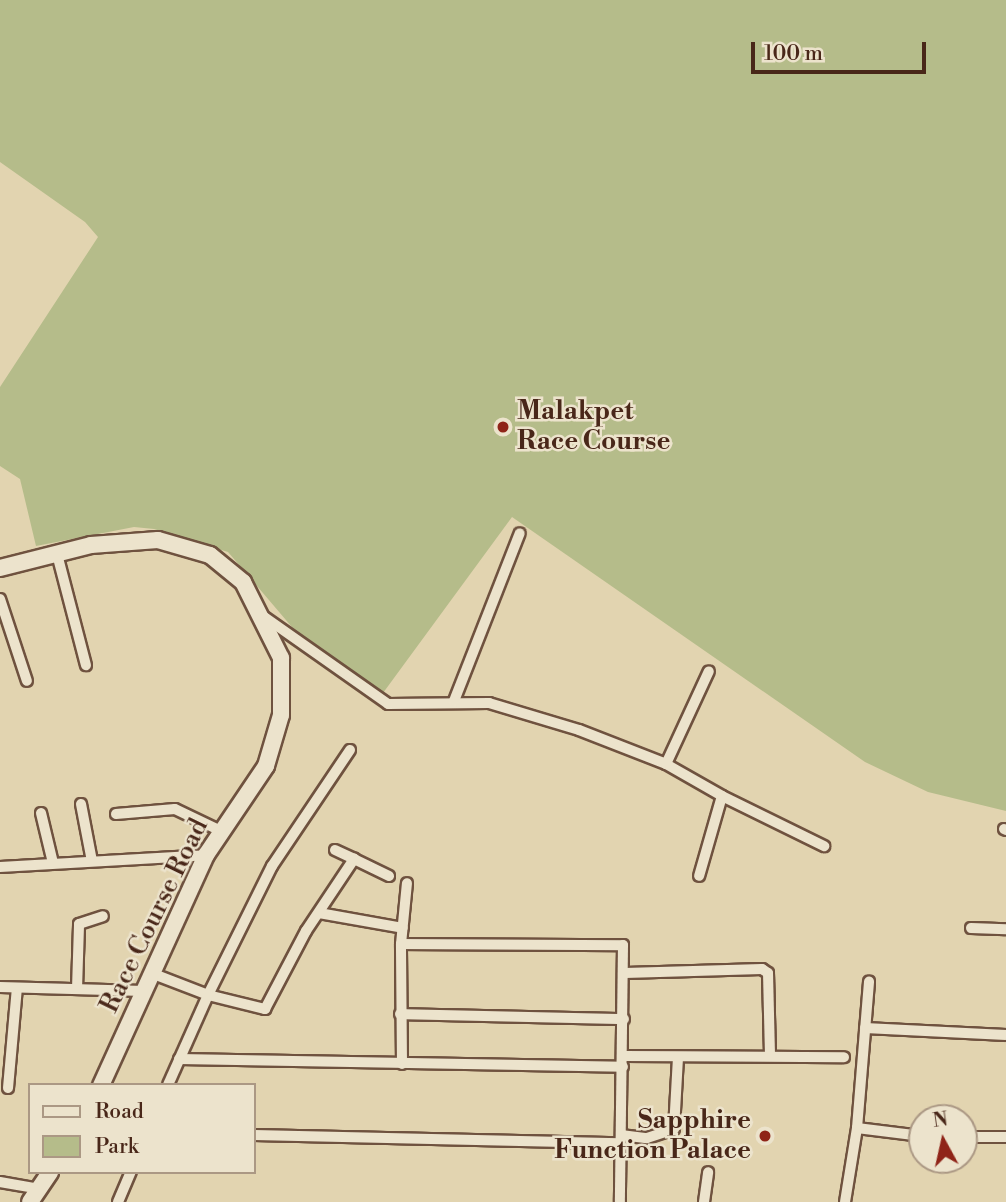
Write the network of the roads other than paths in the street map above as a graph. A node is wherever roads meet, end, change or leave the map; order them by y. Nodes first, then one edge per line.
1 (520, 533) dead end
2 (57, 554) junction
3 (0, 568) edge
4 (0, 599) edge
5 (263, 616) junction
6 (86, 666) dead end
7 (709, 671) dead end
8 (27, 681) dead end
9 (454, 701) junction
10 (350, 750) dead end
11 (666, 765) junction
12 (722, 796) junction
13 (81, 804) dead end
14 (41, 813) dead end
15 (116, 814) dead end
16 (220, 831) junction
17 (824, 846) dead end
18 (335, 850) dead end
19 (206, 855) junction
20 (354, 859) junction
21 (92, 861) junction
22 (53, 863) junction
23 (0, 867) edge
24 (389, 876) dead end
25 (699, 876) dead end
26 (407, 883) dead end
27 (319, 913) junction
28 (103, 916) dead end
29 (403, 928) junction
30 (971, 928) dead end
31 (1006, 929) edge
32 (401, 944) junction
33 (151, 973) junction
34 (625, 973) junction
35 (869, 981) dead end
36 (0, 987) edge
37 (17, 988) junction
38 (77, 989) junction
39 (144, 991) junction
40 (208, 995) junction
41 (400, 1014) junction
42 (624, 1019) junction
43 (864, 1028) junction
44 (1006, 1035) edge
45 (769, 1055) junction
46 (678, 1056) junction
47 (844, 1057) dead end
48 (179, 1059) junction
49 (624, 1061) junction
50 (402, 1064) junction
51 (102, 1083) edge
52 (169, 1083) edge
53 (8, 1088) dead end
54 (857, 1128) junction
55 (908, 1134) edge
56 (256, 1135) edge
57 (978, 1137) edge
58 (1006, 1138) edge
59 (620, 1139) junction
60 (708, 1172) dead end
61 (49, 1174) edge
62 (130, 1174) edge
63 (0, 1182) edge
64 (34, 1195) edge
65 (118, 1202) edge
66 (620, 1202) edge
67 (704, 1202) edge
68 (845, 1202) edge

1 - 9 street
2 - 3 street, Race Course Road
2 - 5 street, Race Course Road
2 - 6 street
4 - 8 street
5 - 9 street
5 - 16 street, Race Course Road
7 - 11 street
9 - 11 street
10 - 40 street
11 - 12 street
12 - 17 street
12 - 25 street
13 - 21 street
14 - 22 street
15 - 16 street
16 - 19 street, Race Course Road
18 - 20 street
19 - 21 street
19 - 33 street, Race Course Road
20 - 24 street
20 - 27 street
21 - 22 street
22 - 23 street
26 - 29 street
27 - 29 street
27 - 40 street
28 - 38 street
29 - 32 street
30 - 31 street
32 - 34 street
32 - 41 street
33 - 39 street, Race Course Road
33 - 40 street
34 - 42 street
34 - 45 street
35 - 43 street
36 - 37 street
37 - 38 street
37 - 53 street
38 - 39 street
39 - 51 street, Race Course Road
40 - 48 street
41 - 42 street
41 - 50 street
42 - 49 street
43 - 44 street
43 - 54 street
45 - 46 street
45 - 47 street
46 - 49 street
46 - 59 street
48 - 50 street
48 - 52 street
49 - 50 street
49 - 59 street
54 - 55 street
54 - 68 street
56 - 59 street
57 - 58 street
59 - 66 street
60 - 67 street
61 - 64 street
62 - 65 street
63 - 64 street

